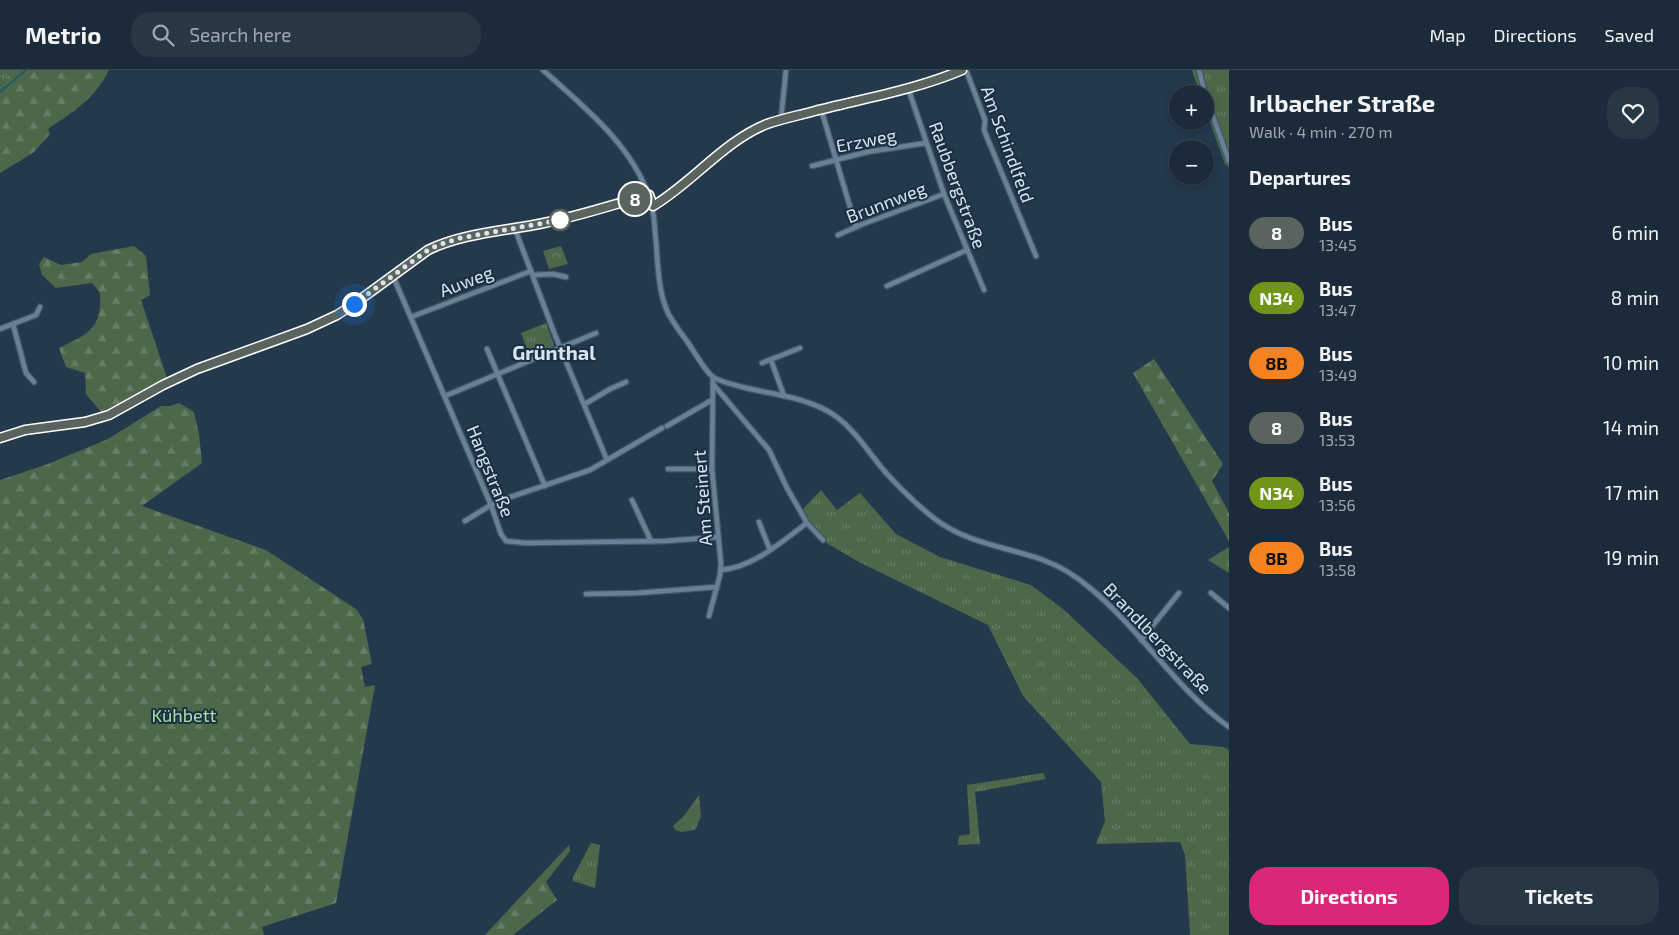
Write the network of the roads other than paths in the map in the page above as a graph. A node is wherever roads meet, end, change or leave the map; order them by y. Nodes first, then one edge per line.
1 (544, 70) edge
2 (786, 70) edge
3 (964, 70) edge
4 (1198, 70) edge
5 (1202, 85) edge
6 (908, 88) junction
7 (821, 109) junction
8 (782, 119) junction
9 (1214, 119) edge
10 (926, 142) junction
11 (835, 159) junction
12 (1229, 161) edge
13 (812, 166) dead end
14 (944, 194) junction
15 (649, 195) junction
16 (653, 206) junction
17 (856, 227) junction
18 (515, 229) junction
19 (838, 235) dead end
20 (967, 250) junction
21 (1036, 256) dead end
22 (532, 273) junction
23 (393, 276) junction
24 (566, 277) dead end
25 (887, 286) dead end
26 (984, 290) dead end
27 (363, 298) joint
28 (40, 307) dead end
29 (411, 317) junction
30 (13, 324) junction
31 (0, 329) edge
32 (596, 333) dead end
33 (560, 347) junction
34 (800, 348) dead end
35 (487, 349) dead end
36 (771, 360) junction
37 (762, 363) dead end
38 (497, 373) junction
39 (713, 377) junction
40 (34, 382) dead end
41 (626, 382) dead end
42 (713, 384) junction
43 (446, 396) junction
44 (784, 396) junction
45 (712, 400) junction
46 (585, 404) junction
47 (0, 438) edge
48 (608, 460) junction
49 (668, 469) dead end
50 (712, 469) junction
51 (545, 486) junction
52 (632, 500) dead end
53 (491, 505) junction
54 (465, 521) dead end
55 (759, 522) dead end
56 (807, 523) junction
57 (718, 537) junction
58 (823, 540) dead end
59 (651, 541) junction
60 (770, 550) junction
61 (721, 570) junction
62 (717, 587) junction
63 (1179, 593) dead end
64 (1211, 593) dead end
65 (586, 594) dead end
66 (1229, 608) edge
67 (709, 616) dead end
68 (1142, 640) junction
69 (1229, 727) edge

1 - 15 street
2 - 8 street
3 - 6 street
3 - 21 street, Am Schindlfeld
4 - 5 street
6 - 7 street
6 - 10 street, Raubbergstraße
7 - 8 street
7 - 11 street
8 - 16 street
9 - 12 street
10 - 11 street, Erzweg
10 - 14 street, Raubbergstraße
11 - 13 street, Erzweg
11 - 17 street
14 - 17 street, Brunnweg
14 - 20 street, Raubbergstraße
15 - 16 street
15 - 18 street
16 - 39 street
17 - 19 street, Brunnweg
18 - 22 street
18 - 23 street
20 - 25 street
20 - 26 street, Raubbergstraße
22 - 24 street, Auweg
22 - 29 street, Auweg
22 - 33 street
23 - 27 street
23 - 29 street, Hangstraße
27 - 47 street
28 - 30 street
29 - 43 street, Hangstraße
30 - 31 street
30 - 40 street
32 - 33 street
33 - 38 street
33 - 46 street
34 - 36 street
35 - 38 street
36 - 37 street
36 - 44 street
38 - 43 street
38 - 51 street
39 - 42 street, Am Steinert
39 - 44 street, Brandlbergstraße
41 - 46 street
42 - 45 street, Am Steinert
42 - 56 street
43 - 53 street, Hangstraße
44 - 68 street, Brandlbergstraße
45 - 48 street
45 - 50 street, Am Steinert
46 - 48 street
48 - 51 street
49 - 50 street
50 - 57 street, Am Steinert
51 - 53 street
52 - 59 street
53 - 54 street
53 - 59 street, Hangstraße
55 - 60 street
56 - 58 street
56 - 60 street
57 - 59 street, Hangstraße
57 - 61 street, Am Steinert
60 - 61 street
61 - 62 street, Am Steinert
62 - 65 street
62 - 67 street, Am Steinert
63 - 68 street
64 - 66 street
68 - 69 street, Brandlbergstraße

